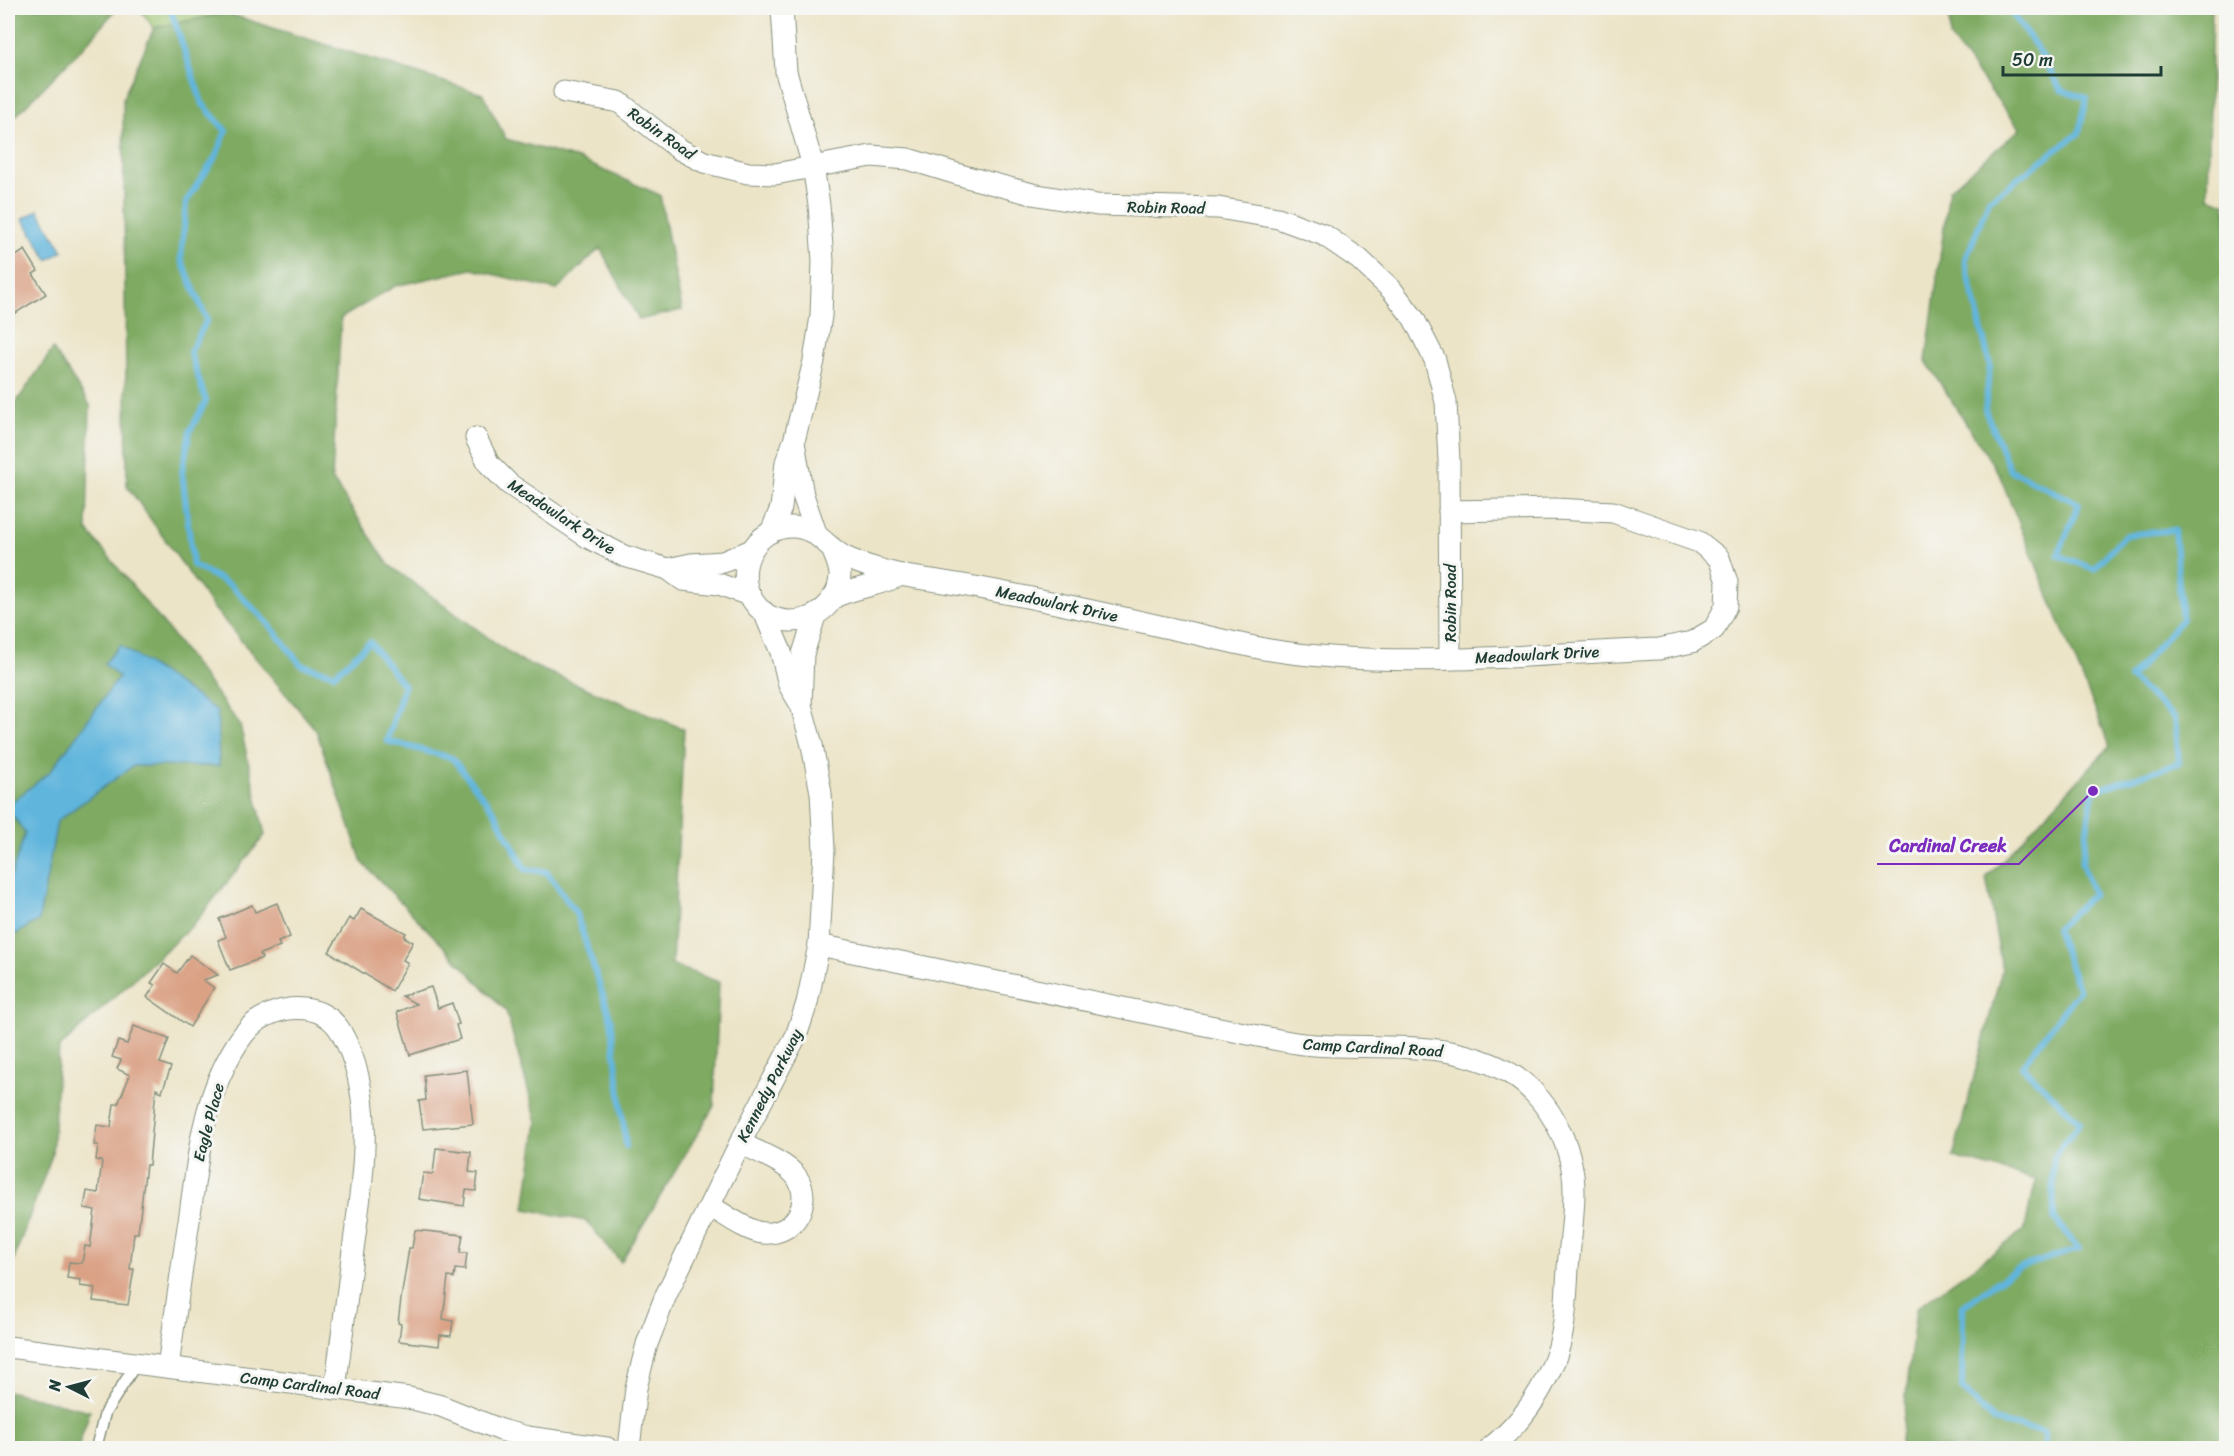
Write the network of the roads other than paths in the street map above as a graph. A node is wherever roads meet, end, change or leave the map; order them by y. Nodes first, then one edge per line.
1 (782, 8) edge
2 (564, 92) dead end
3 (813, 166) junction
4 (476, 438) dead end
5 (794, 441) junction
6 (1449, 511) junction
7 (771, 532) junction
8 (823, 540) junction
9 (752, 550) junction
10 (668, 569) junction
11 (901, 575) junction
12 (832, 598) junction
13 (757, 604) junction
14 (815, 616) junction
15 (1450, 658) junction
16 (801, 705) junction
17 (819, 945) junction
18 (740, 1143) junction
19 (710, 1206) junction
20 (8, 1347) edge
21 (136, 1364) junction
22 (168, 1367) junction
23 (335, 1389) junction
24 (96, 1449) edge
25 (607, 1449) edge
26 (628, 1449) edge
27 (1490, 1449) edge

1 - 3 street
2 - 3 street, Robin Road
3 - 5 street
3 - 6 street, Robin Road
4 - 10 street, Meadowlark Drive
5 - 7 street
5 - 8 street
6 - 15 street, Robin Road
6 - 15 street, Meadowlark Drive
7 - 8 street
7 - 9 street
8 - 11 street, Meadowlark Drive
8 - 12 street
9 - 10 street, Meadowlark Drive
9 - 13 street
10 - 13 street, Meadowlark Drive
11 - 12 street, Meadowlark Drive
11 - 15 street, Meadowlark Drive
12 - 14 street
13 - 14 street
13 - 16 street, Kennedy Parkway
14 - 16 street, Kennedy Parkway
16 - 17 street, Kennedy Parkway
17 - 18 street, Kennedy Parkway
17 - 27 street, Camp Cardinal Road
18 - 19 street, Kennedy Parkway
18 - 19 street
19 - 26 street, Kennedy Parkway
20 - 21 street, Camp Cardinal Road
21 - 22 street, Camp Cardinal Road
21 - 24 lane
22 - 23 street, Camp Cardinal Road
22 - 23 street, Eagle Place
23 - 25 street, Camp Cardinal Road

